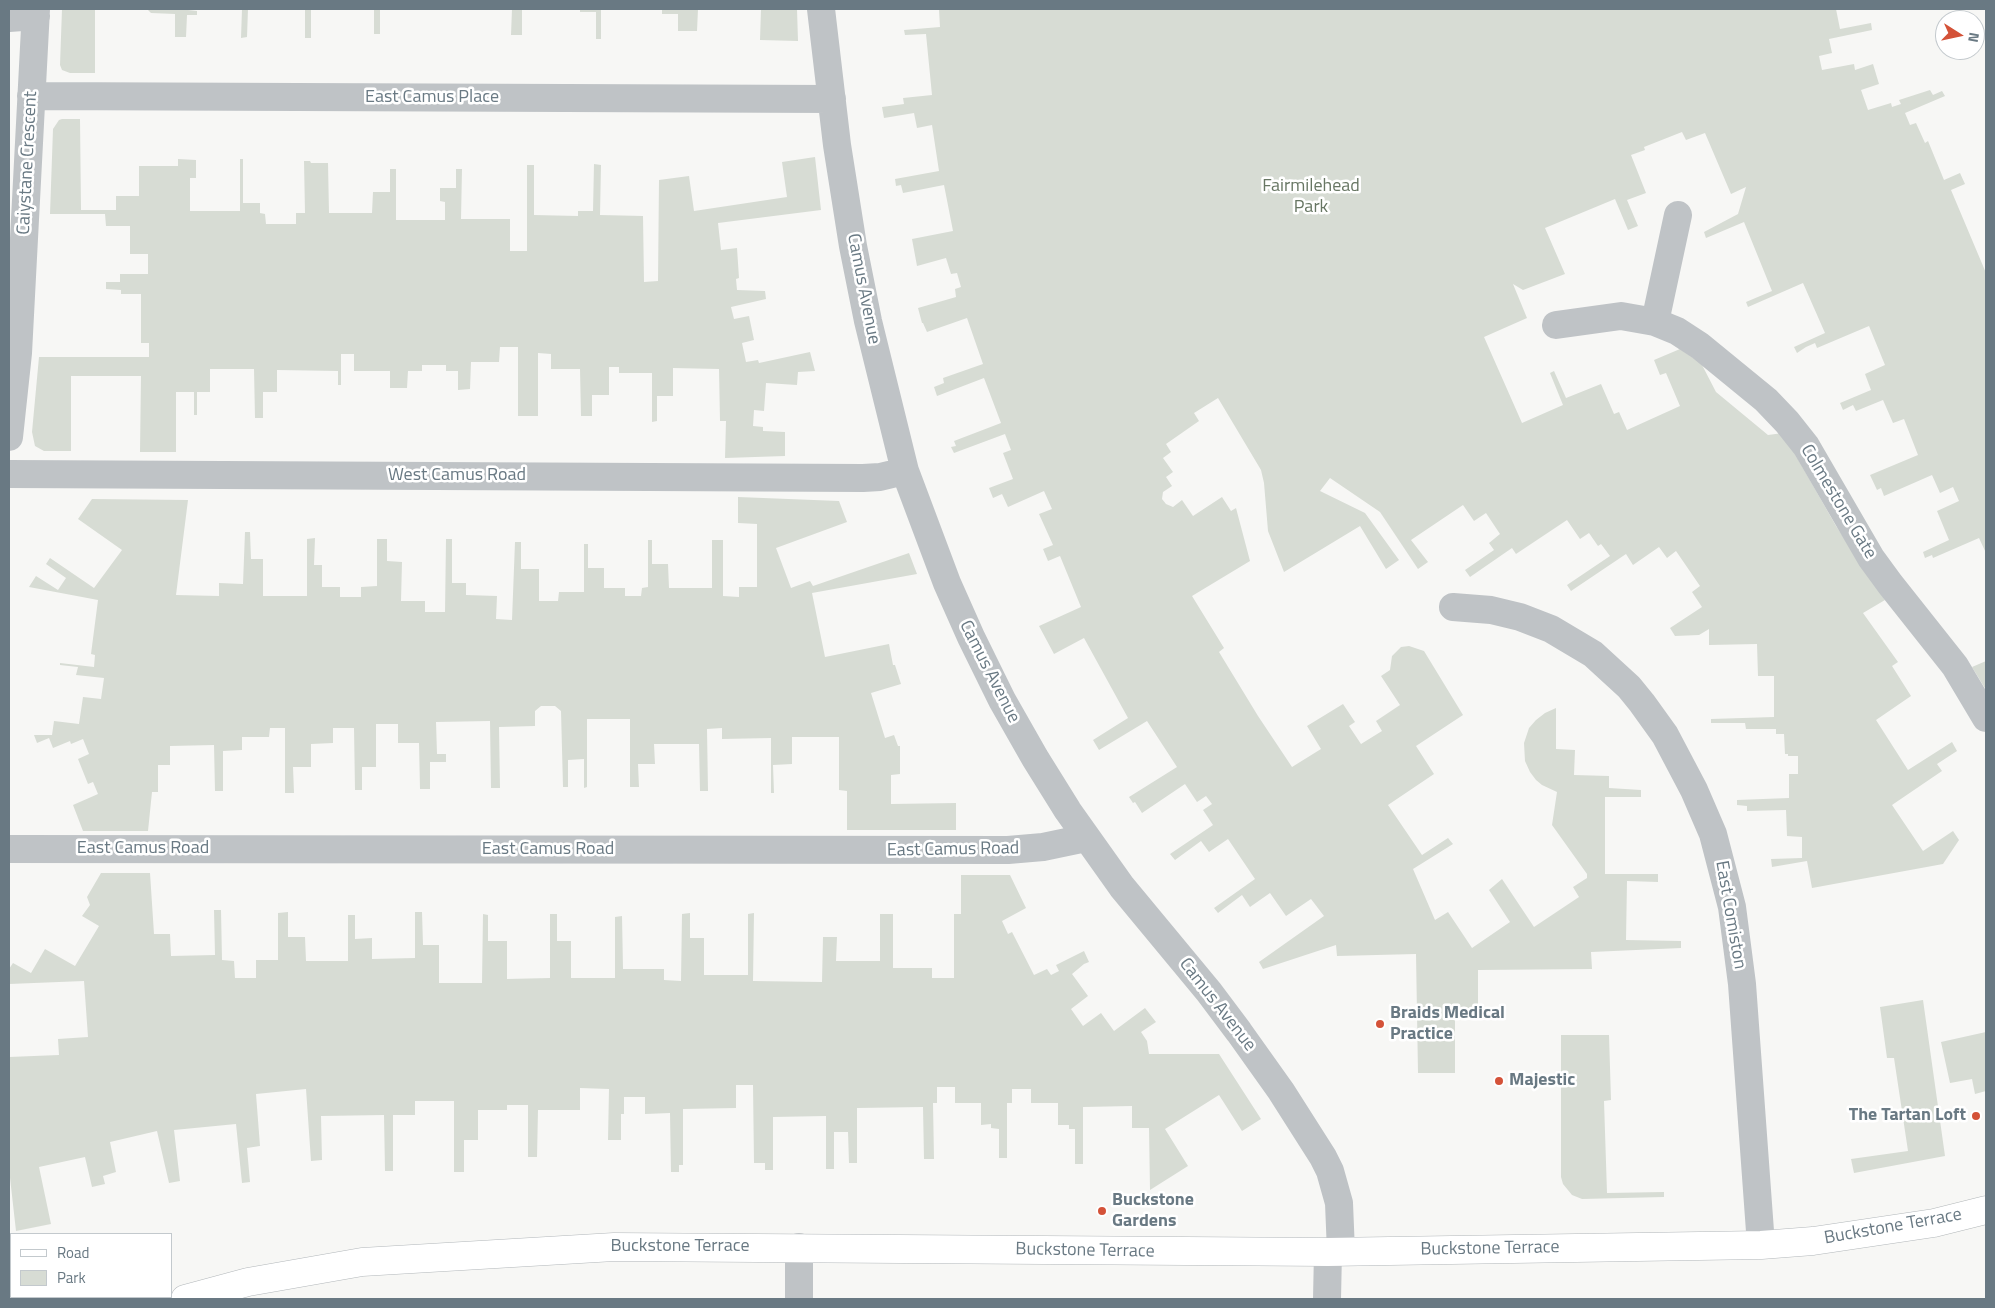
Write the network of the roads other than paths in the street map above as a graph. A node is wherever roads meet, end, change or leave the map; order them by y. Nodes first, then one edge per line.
1 (821, 9) edge
2 (36, 12) edge
3 (9, 18) edge
4 (32, 96) junction
5 (832, 100) junction
6 (1678, 215) dead end
7 (1655, 322) junction
8 (1556, 325) dead end
9 (11, 398) edge
10 (9, 437) edge
11 (905, 471) junction
12 (9, 474) edge
13 (1454, 607) dead end
14 (1986, 718) edge
15 (1086, 838) junction
16 (9, 849) edge
17 (1986, 1210) edge
18 (1761, 1245) junction
19 (799, 1247) junction
20 (1334, 1252) junction
21 (250, 1291) edge
22 (185, 1299) edge
23 (799, 1299) edge
24 (1328, 1299) edge

1 - 5 street, Camus Avenue
2 - 3 street
2 - 4 street, Caiystane Crescent
4 - 5 street, East Camus Place
4 - 9 street, Caiystane Crescent
5 - 11 street, Camus Avenue
6 - 7 street
7 - 8 street, Colmestone Gate
7 - 14 street, Colmestone Gate
9 - 10 street, Caiystane Crescent
11 - 12 street, West Camus Road
11 - 15 street, Camus Avenue
13 - 18 street, East Comiston
15 - 16 street, East Camus Road
15 - 20 street, Camus Avenue
17 - 18 main road, Buckstone Terrace
18 - 20 main road, Buckstone Terrace
19 - 20 main road, Buckstone Terrace
19 - 21 main road, Buckstone Terrace
19 - 23 street
20 - 24 street
21 - 22 main road, Buckstone Terrace

